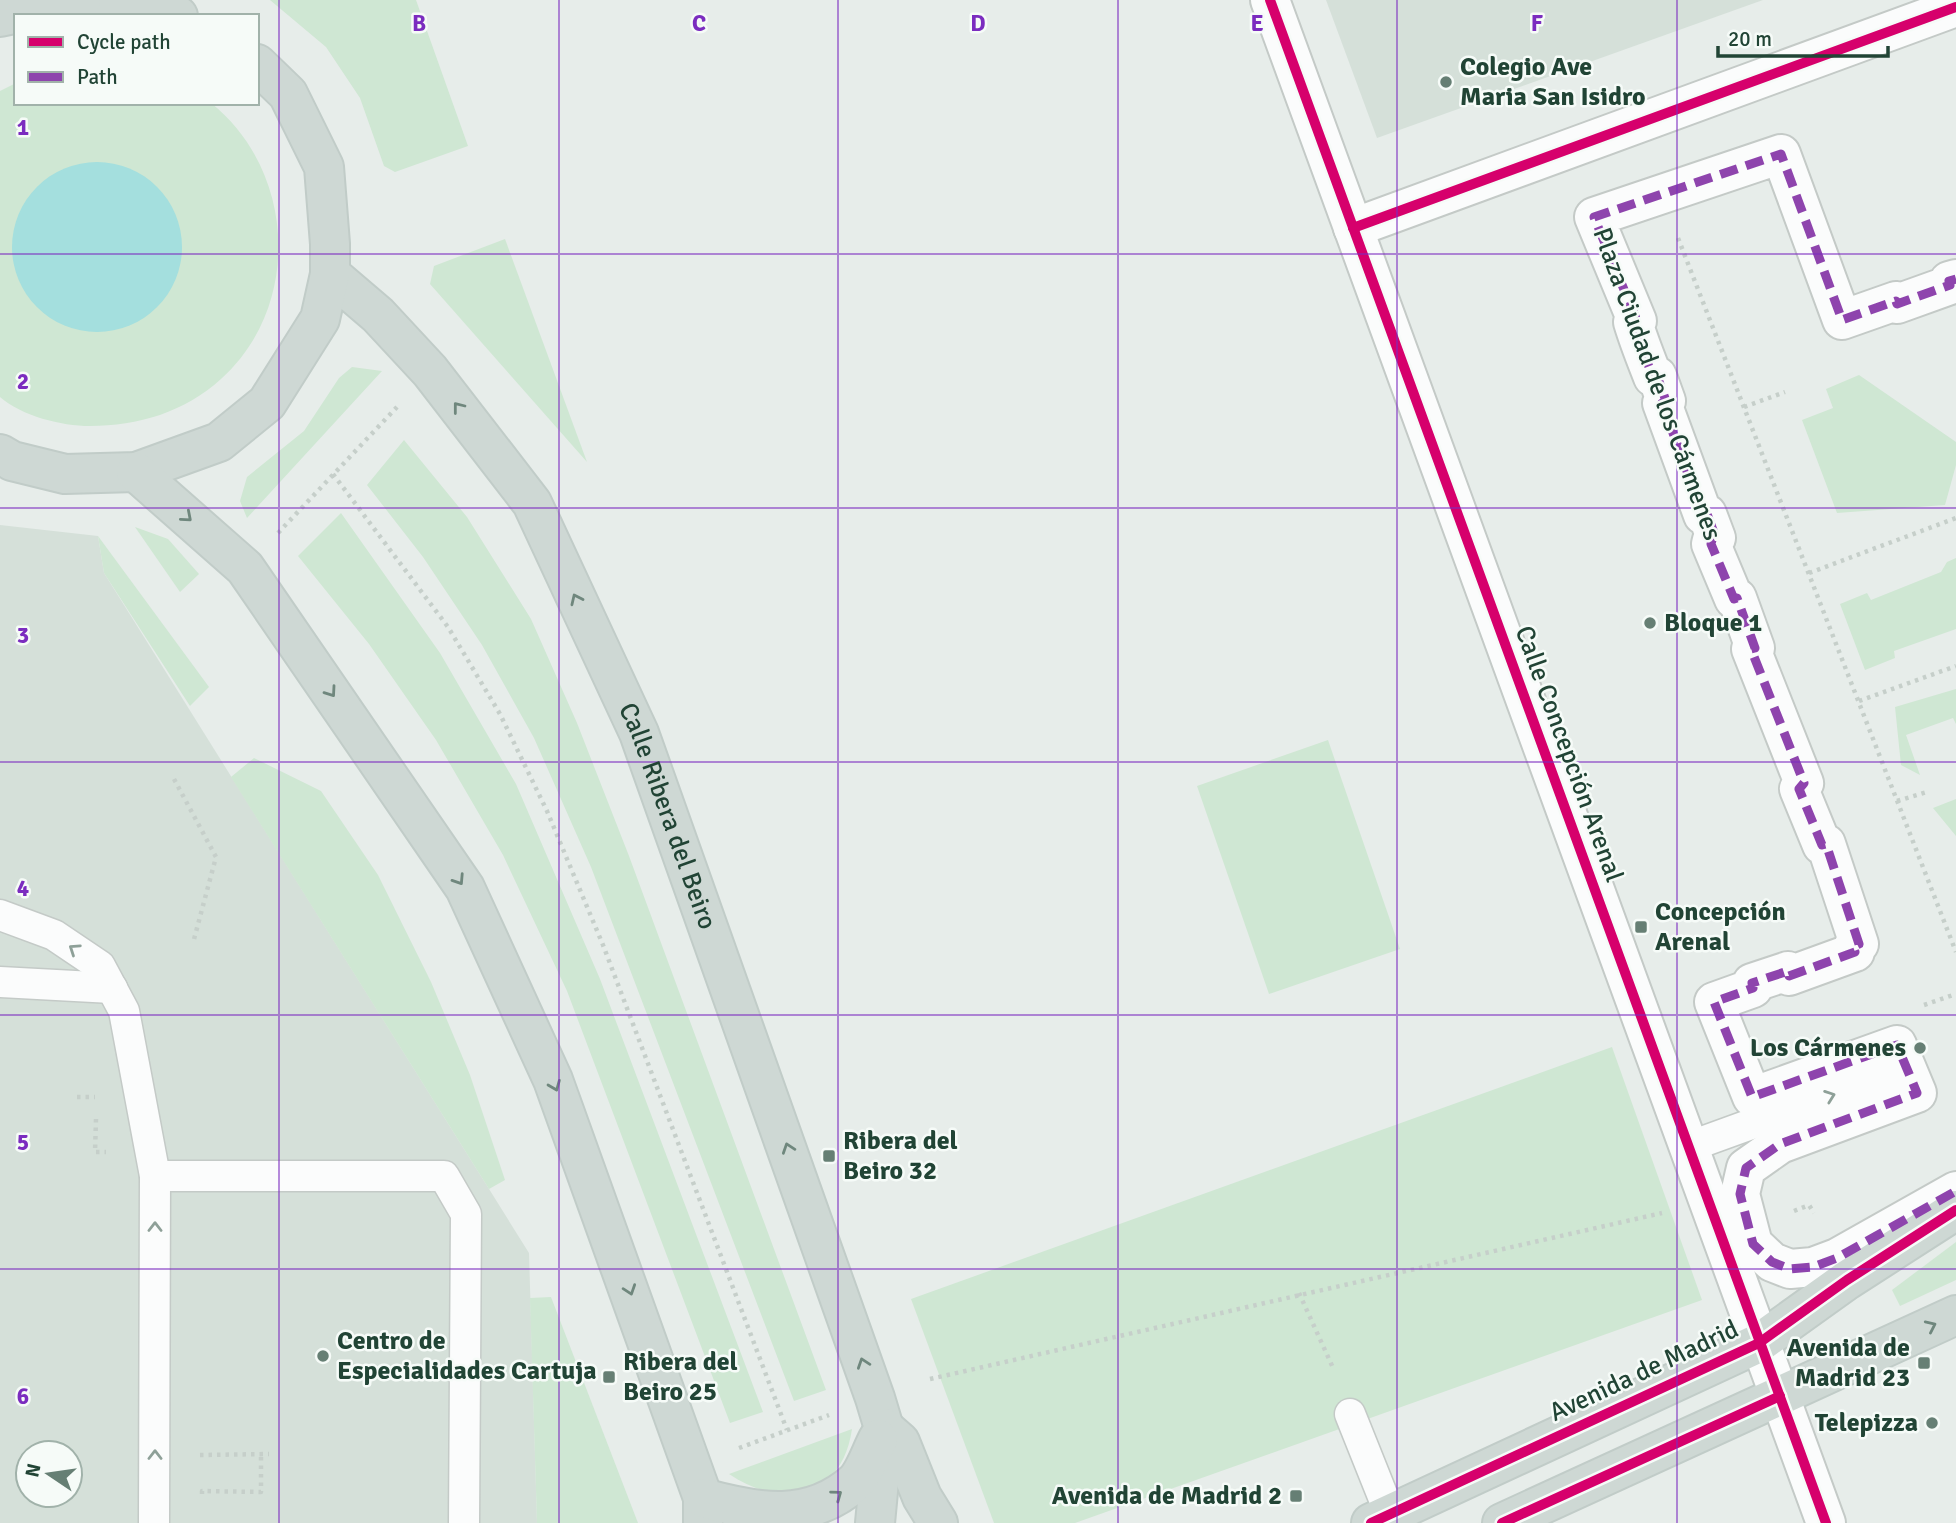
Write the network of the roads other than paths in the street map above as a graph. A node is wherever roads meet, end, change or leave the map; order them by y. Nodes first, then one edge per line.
1 (81, 0) edge
2 (103, 0) edge
3 (1270, 0) edge
4 (163, 7) edge
5 (1956, 7) edge
6 (0, 16) edge
7 (259, 66) edge
8 (1353, 228) junction
9 (330, 274) junction
10 (1956, 279) edge
11 (4, 459) edge
12 (136, 472) junction
13 (0, 915) edge
14 (0, 962) edge
15 (14, 982) edge
16 (112, 988) junction
17 (1895, 1072) dead end
18 (1688, 1147) junction
19 (155, 1176) junction
20 (1956, 1191) edge
21 (1956, 1210) edge
22 (1956, 1315) edge
23 (1759, 1343) junction
24 (1780, 1396) junction
25 (1350, 1414) dead end
26 (884, 1428) junction
27 (703, 1510) edge
28 (1380, 1519) edge
29 (154, 1523) edge
30 (464, 1523) edge
31 (875, 1523) edge
32 (938, 1523) edge
33 (1502, 1523) edge
34 (1826, 1523) edge

1 - 6 main road
2 - 4 main road
3 - 8 street, Calle Concepción Arenal
5 - 8 street
7 - 9 main road
8 - 18 street, Calle Concepción Arenal
9 - 12 main road
26 -> 9 main road, Calle Ribera del Beiro
10 - 20 street, Plaza Ciudad de los Cármenes
11 - 12 main road
12 -> 27 main road
16 -> 13 lane
14 - 15 lane
15 - 16 lane
16 - 19 lane
18 -> 17 lane
18 - 23 street, Calle Concepción Arenal
29 -> 19 lane
19 - 30 lane
21 - 23 main road, Avenida de Madrid
24 -> 22 main road
23 - 24 street, Calle Concepción Arenal
23 - 28 main road, Avenida de Madrid
24 - 33 main road
24 - 34 street, Calle Concepción Arenal
25 - 28 lane
27 -> 26 main road
26 - 31 main road, Calle Ribera del Beiro
26 - 32 main road

